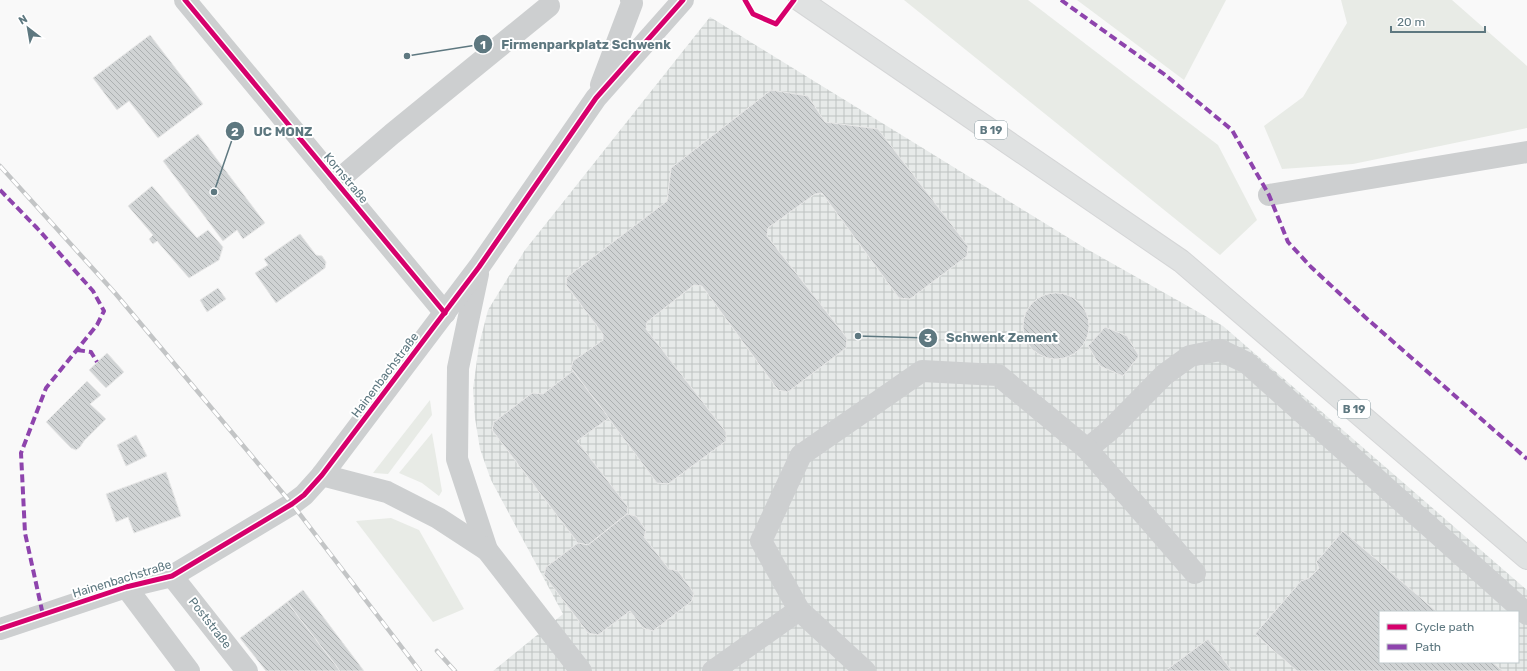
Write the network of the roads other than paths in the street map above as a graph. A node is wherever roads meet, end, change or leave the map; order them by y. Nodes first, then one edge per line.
1 (185, 0) edge
2 (631, 0) edge
3 (683, 0) edge
4 (800, 0) edge
5 (549, 6) dead end
6 (596, 98) junction
7 (1527, 152) edge
8 (336, 182) junction
9 (1269, 195) dead end
10 (479, 267) junction
11 (445, 313) junction
12 (1087, 449) junction
13 (322, 475) junction
14 (487, 550) junction
15 (1527, 558) edge
16 (1195, 573) dead end
17 (172, 576) junction
18 (126, 587) junction
19 (799, 610) junction
20 (1527, 614) edge
21 (0, 629) edge
22 (189, 671) edge
23 (247, 671) edge
24 (581, 671) edge
25 (713, 671) edge
26 (865, 671) edge

1 - 8 street, Kornstraße
2 - 6 street
3 - 6 street, Hainenbachstraße
4 - 15 main road, B 19
5 - 8 street
6 - 10 street, Hainenbachstraße
7 - 9 street
8 - 11 street, Kornstraße
10 - 11 street, Hainenbachstraße
10 - 14 street
11 - 13 street, Hainenbachstraße
12 - 16 street
12 - 19 street
12 - 20 street
13 - 14 street
13 - 17 street, Hainenbachstraße
14 - 24 street
17 - 18 street, Hainenbachstraße
17 - 23 street, Poststraße
18 - 21 street, Hainenbachstraße
18 - 22 street
19 - 25 street
19 - 26 street

